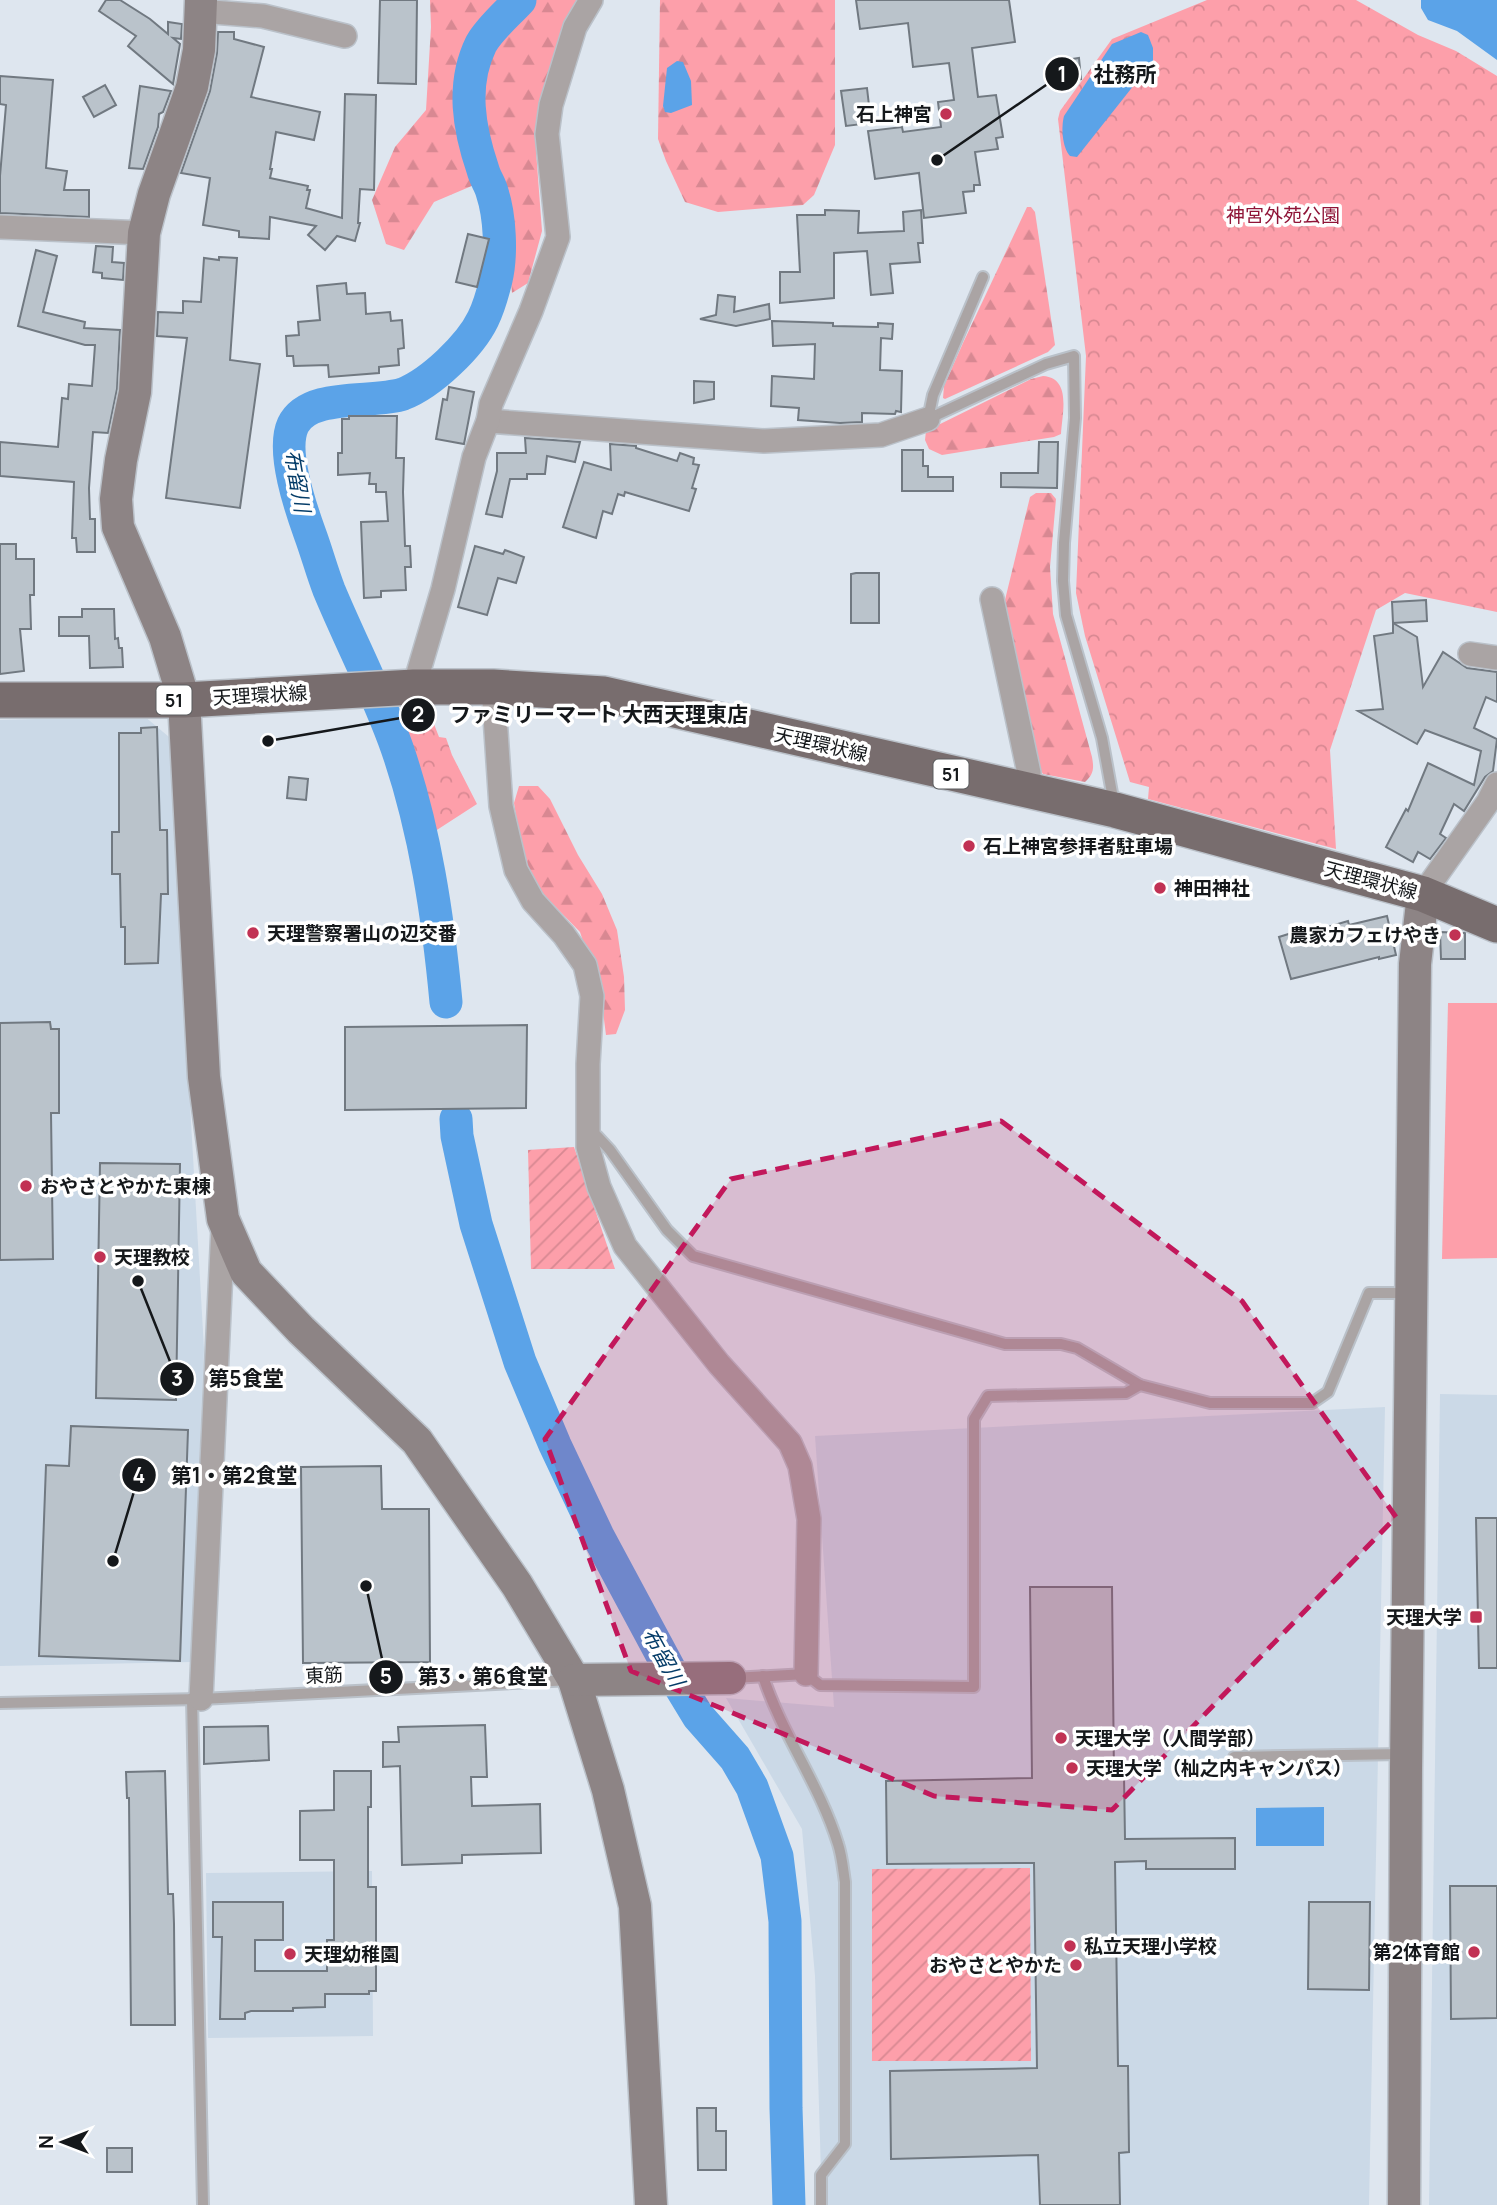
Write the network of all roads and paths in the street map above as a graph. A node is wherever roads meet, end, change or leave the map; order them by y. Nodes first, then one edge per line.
1 (591, 0) edge
2 (200, 6) edge
3 (345, 36) dead end
4 (0, 228) edge
5 (144, 233) junction
6 (983, 277) dead end
7 (928, 419) junction
8 (488, 421) junction
9 (992, 599) dead end
10 (1470, 654) dead end
11 (1497, 658) edge
12 (403, 687) junction
13 (494, 687) junction
14 (0, 700) edge
15 (184, 700) junction
16 (1497, 784) edge
17 (1027, 791) junction
18 (1115, 810) junction
19 (1423, 894) junction
20 (1497, 925) edge
21 (588, 1135) junction
22 (223, 1219) junction
23 (1411, 1293) junction
24 (1140, 1385) junction
25 (806, 1674) junction
26 (763, 1676) junction
27 (730, 1678) joint
28 (574, 1680) junction
29 (196, 1699) junction
30 (0, 1703) edge
31 (1406, 1754) junction
32 (1234, 1757) dead end
33 (203, 2205) edge
34 (651, 2205) edge
35 (821, 2205) edge
36 (1404, 2205) edge

1 - 8 street
2 - 3 street
2 - 5 street
4 - 5 street
5 - 15 street
6 - 7 lane
7 - 8 street
7 - 18 lane
8 - 12 street
9 - 17 street
10 - 11 street
12 - 13 main road, 天理環状線 / 51
12 - 15 main road, 天理環状線 / 51
13 - 17 main road, 天理環状線 / 51
13 - 21 street
14 - 15 main road, 天理環状線 / 51
15 - 22 street
16 - 19 street
17 - 18 main road, 天理環状線 / 51
18 - 19 main road, 天理環状線 / 51
19 - 20 main road, 天理環状線 / 51
19 - 23 street
21 - 24 lane
21 - 25 street
22 - 28 street
22 - 29 street
23 - 24 lane
23 - 31 street
24 - 25 lane
25 - 26 lane
26 - 27 lane
26 - 35 lane
27 - 28 street
28 - 29 lane, 東筋
28 - 34 street
29 - 30 lane, 東筋
29 - 33 lane
31 - 32 lane
31 - 36 street

